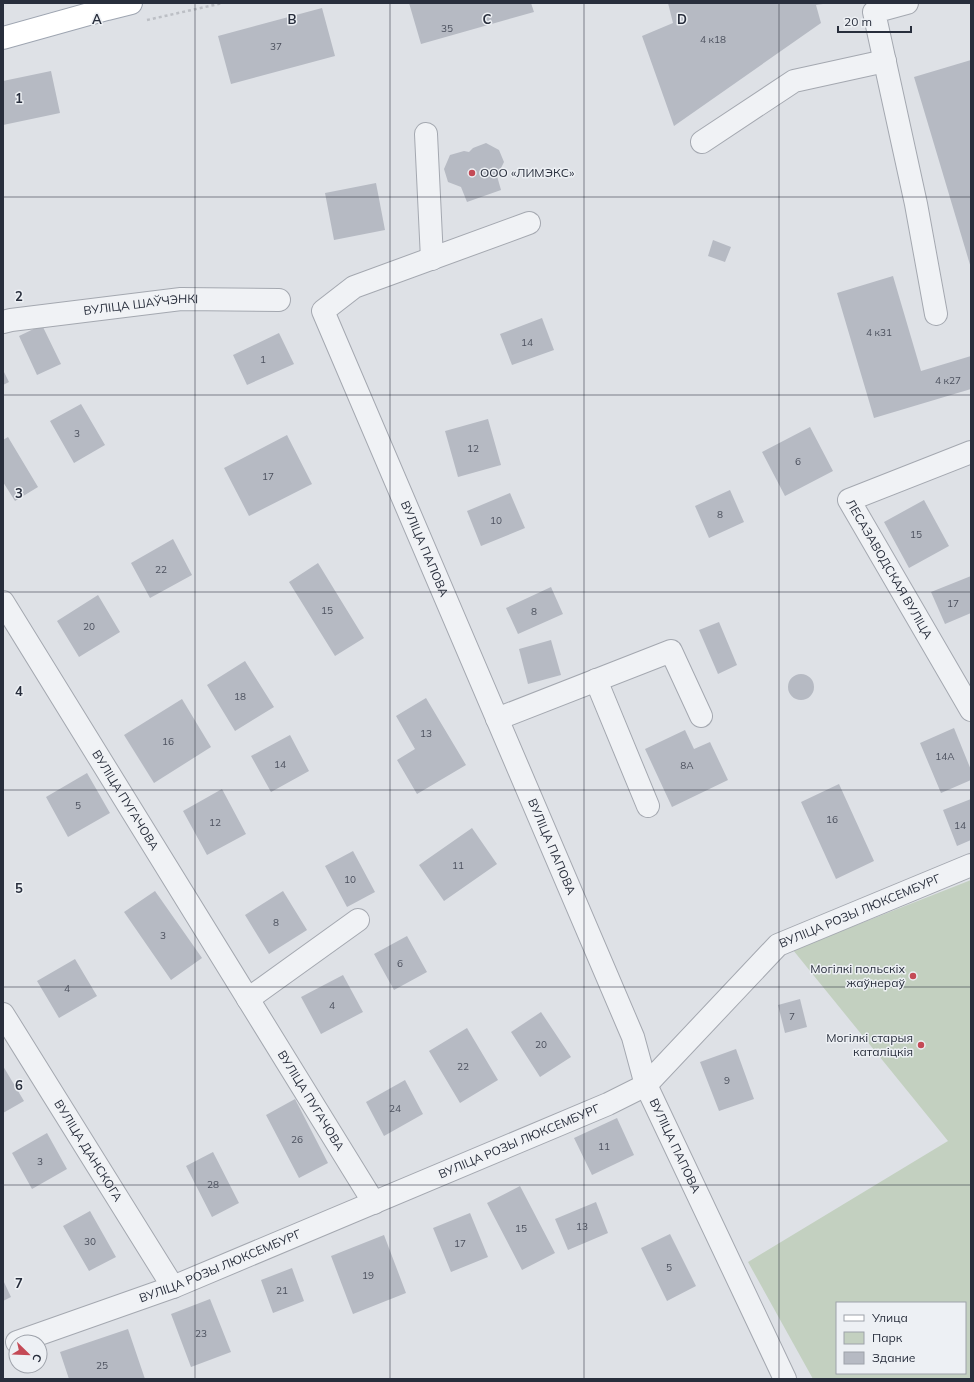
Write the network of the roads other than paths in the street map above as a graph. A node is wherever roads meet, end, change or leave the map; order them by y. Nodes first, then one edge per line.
1 (131, 3) edge
2 (907, 3) edge
3 (3, 38) edge
4 (885, 61) junction
5 (426, 134) dead end
6 (702, 142) dead end
7 (529, 223) dead end
8 (432, 259) junction
9 (279, 300) dead end
10 (936, 314) dead end
11 (3, 322) edge
12 (971, 452) edge
13 (3, 602) edge
14 (596, 680) junction
15 (971, 710) edge
16 (702, 716) dead end
17 (497, 720) junction
18 (648, 806) dead end
19 (971, 865) edge
20 (358, 920) dead end
21 (248, 998) junction
22 (3, 1014) edge
23 (646, 1085) junction
24 (374, 1202) junction
25 (174, 1287) junction
26 (40, 1334) edge
27 (785, 1379) edge

1 - 3 main road
2 - 4 street
4 - 6 street
4 - 10 street
5 - 8 street
7 - 8 street
8 - 17 street, ВУЛІЦА ПАПОВА
9 - 11 street, ВУЛІЦА ШАЎЧЭНКІ
12 - 15 street, ЛЕСАЗАВОДСКАЯ ВУЛІЦА
13 - 21 street, ВУЛІЦА ПУГАЧОВА
14 - 16 street
14 - 17 street
14 - 18 street
17 - 23 street, ВУЛІЦА ПАПОВА
19 - 23 street, ВУЛІЦА РОЗЫ ЛЮКСЕМБУРГ
20 - 21 street
21 - 24 street, ВУЛІЦА ПУГАЧОВА
22 - 25 street, ВУЛІЦА ДАНСКОГА
23 - 24 street, ВУЛІЦА РОЗЫ ЛЮКСЕМБУРГ
23 - 27 street, ВУЛІЦА ПАПОВА
24 - 25 street, ВУЛІЦА РОЗЫ ЛЮКСЕМБУРГ
25 - 26 street, ВУЛІЦА РОЗЫ ЛЮКСЕМБУРГ

